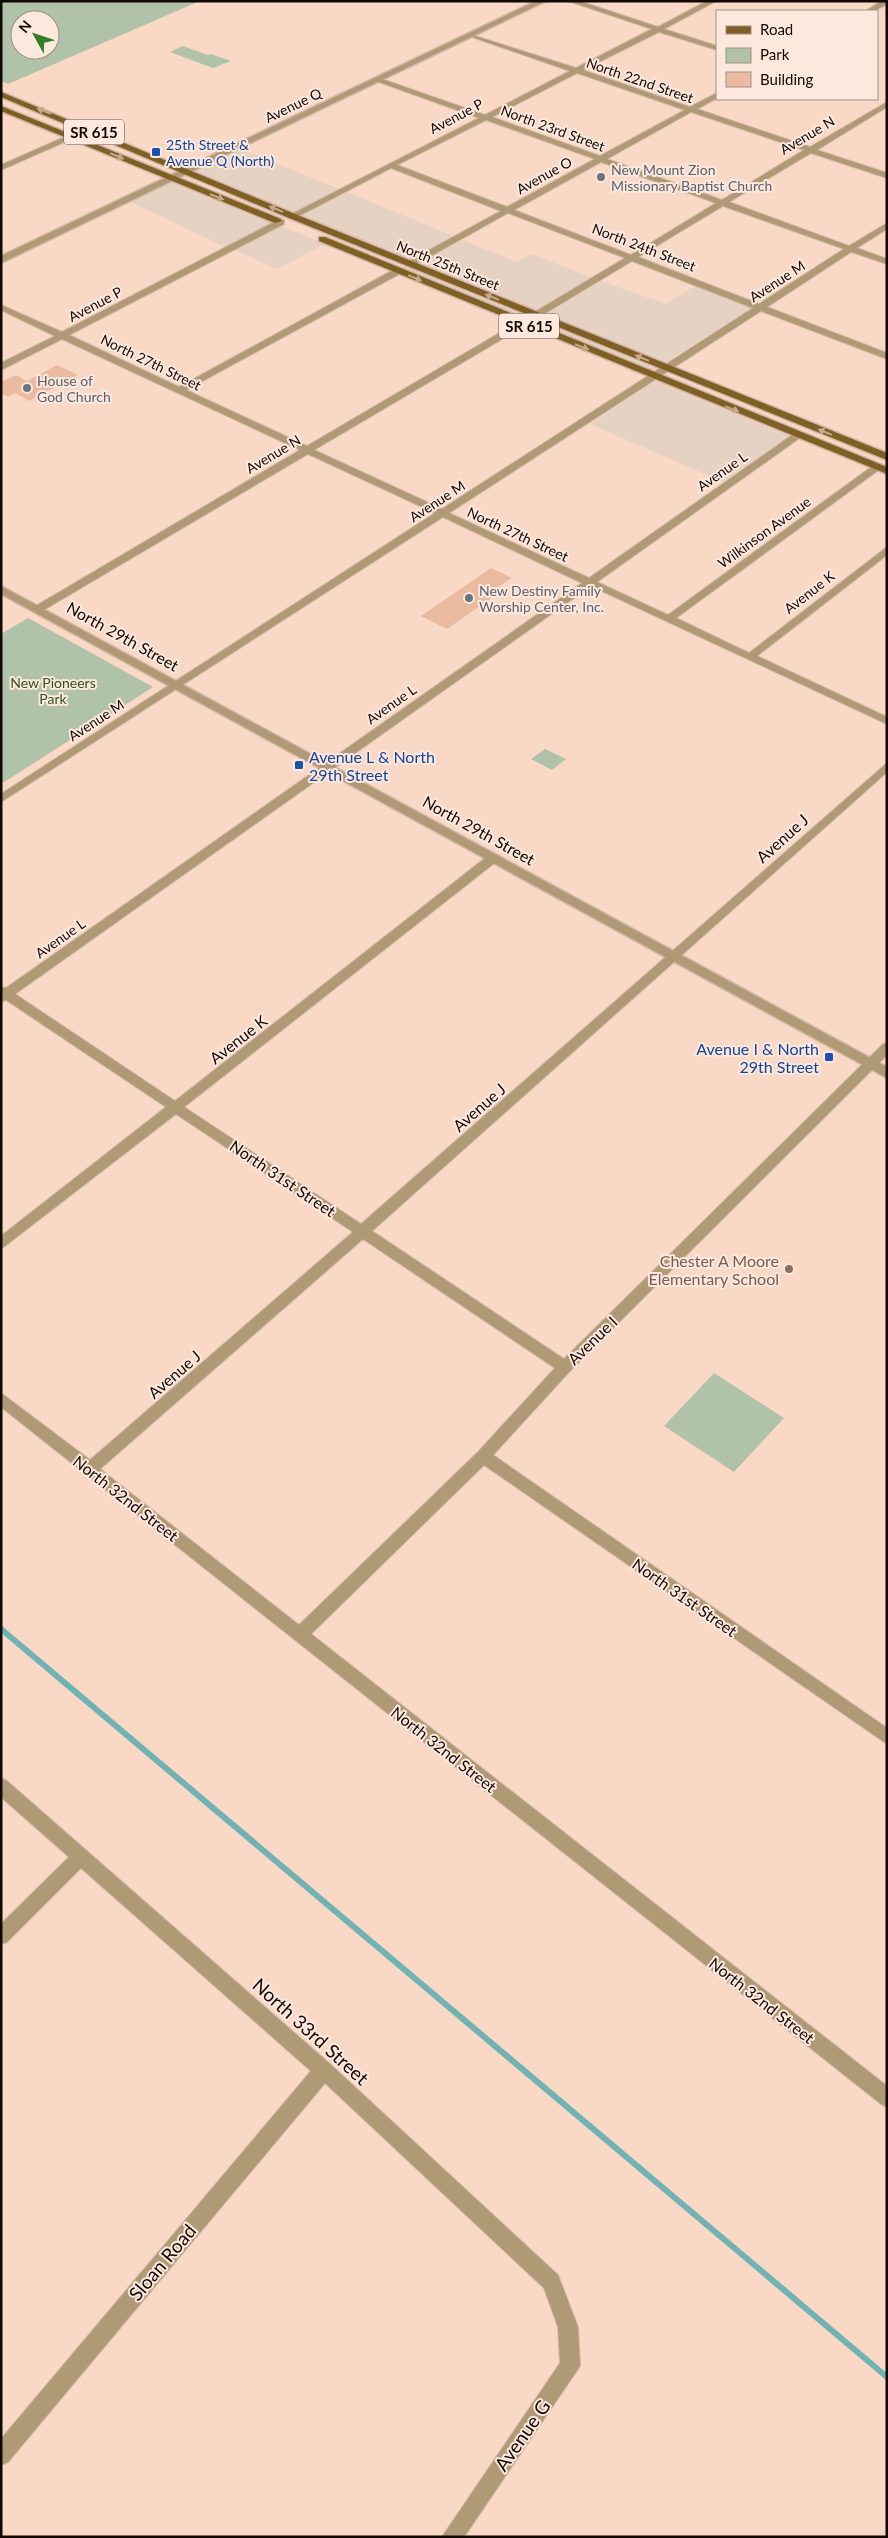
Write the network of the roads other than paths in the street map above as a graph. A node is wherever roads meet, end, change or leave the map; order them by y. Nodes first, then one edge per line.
1 (542, 1) edge
2 (571, 1) edge
3 (713, 1) edge
4 (887, 1) edge
5 (871, 10) edge
6 (659, 29) junction
7 (471, 35) junction
8 (716, 48) edge
9 (575, 71) junction
10 (379, 79) junction
11 (1, 94) edge
12 (716, 96) edge
13 (887, 102) edge
14 (1, 108) edge
15 (690, 110) junction
16 (485, 117) junction
17 (72, 137) junction
18 (807, 150) junction
19 (601, 158) junction
20 (392, 166) junction
21 (1, 168) edge
22 (186, 172) junction
23 (887, 176) edge
24 (171, 178) junction
25 (723, 203) junction
26 (508, 210) junction
27 (292, 216) junction
28 (281, 222) junction
29 (887, 225) edge
30 (303, 232) junction
31 (851, 249) junction
32 (632, 257) junction
33 (1, 260) edge
34 (887, 262) edge
35 (410, 264) junction
36 (398, 271) junction
37 (762, 307) junction
38 (1, 308) edge
39 (536, 315) junction
40 (523, 324) junction
41 (63, 336) junction
42 (887, 356) edge
43 (1, 367) edge
44 (666, 368) junction
45 (653, 376) junction
46 (178, 391) junction
47 (798, 436) junction
48 (305, 451) junction
49 (887, 457) edge
50 (882, 466) edge
51 (887, 471) edge
52 (443, 514) junction
53 (887, 550) edge
54 (589, 582) junction
55 (1, 589) edge
56 (38, 609) junction
57 (668, 620) junction
58 (750, 657) junction
59 (176, 685) junction
60 (887, 721) edge
61 (887, 766) edge
62 (327, 768) junction
63 (1, 799) edge
64 (493, 858) junction
65 (674, 957) junction
66 (3, 994) edge
67 (887, 1047) edge
68 (870, 1064) junction
69 (887, 1073) edge
70 (177, 1108) junction
71 (363, 1231) junction
72 (1, 1244) edge
73 (565, 1367) junction
74 (1, 1399) edge
75 (483, 1456) junction
76 (90, 1469) junction
77 (300, 1635) junction
78 (887, 1737) edge
79 (1, 1786) edge
80 (81, 1856) junction
81 (1, 1936) edge
82 (324, 2070) junction
83 (887, 2098) edge
84 (568, 2327) joint
85 (1, 2455) edge
86 (452, 2537) edge

1 - 7 street, Avenue Q
2 - 6 street
3 - 6 street, Avenue P
4 - 5 street
6 - 8 street
6 - 9 street, Avenue P
7 - 9 street, North 22nd Street
7 - 10 street, Avenue Q
9 - 15 street, North 22nd Street
9 - 16 street, Avenue P
10 - 16 street, North 23rd Street
10 - 22 street, Avenue Q
22 -> 11 main road, North 25th Street / SR 615
12 - 15 street, Avenue O
13 - 18 street, Avenue N
14 - 17 main road, North 25th Street / SR 615
15 - 18 street, North 22nd Street
15 - 19 street, Avenue O
16 - 19 street, North 23rd Street
16 - 20 street, Avenue P
17 - 21 street
17 -> 24 main road, North 25th Street / SR 615
18 - 23 street, North 22nd Street
18 - 25 street, Avenue N
19 - 25 street, North 23rd Street
19 - 26 street, Avenue O
20 - 26 street, North 24th Street
20 - 27 street, Avenue P
22 - 24 street, Avenue Q
27 -> 22 main road, North 25th Street / SR 615
24 -> 28 main road, North 25th Street / SR 615
24 - 33 street, Avenue Q
25 - 31 street, North 23rd Street
25 - 32 street, Avenue N
26 - 32 street, North 24th Street
26 - 35 street, Avenue O
27 - 35 main road, North 25th Street / SR 615
28 - 30 main road, North 25th Street / SR 615
28 - 41 street, Avenue P
29 - 31 street, Avenue M
30 - 35 main road
30 - 36 main road, North 25th Street / SR 615
31 - 34 street, North 23rd Street
31 - 37 street, Avenue M
32 - 37 street, North 24th Street
32 - 39 street, Avenue N
39 -> 35 main road, North 25th Street / SR 615
36 -> 40 main road, North 25th Street / SR 615
36 - 46 street
37 - 42 street, North 24th Street
37 - 44 street, Avenue M
38 - 41 street, North 27th Street
44 -> 39 main road, North 25th Street / SR 615
40 -> 45 main road, North 25th Street / SR 615
40 - 48 street, Avenue N
41 - 43 street, Avenue P
41 - 46 street, North 27th Street
44 - 45 street, Avenue M
49 -> 44 main road, North 25th Street / SR 615
45 -> 47 main road, North 25th Street / SR 615
45 - 52 street, Avenue M
46 - 48 street, North 27th Street
47 - 50 main road, North 25th Street / SR 615
47 - 54 street, Avenue L
48 - 52 street, North 27th Street
48 - 56 street, Avenue N
50 - 51 main road
50 - 57 street, Wilkinson Avenue
52 - 54 street, North 27th Street
52 - 59 street, Avenue M
53 - 58 street, Avenue K
54 - 57 street, North 27th Street
54 - 62 street, Avenue L
55 - 56 street, North 29th Street
56 - 59 street, North 29th Street
57 - 58 street, North 27th Street
58 - 60 street, North 27th Street
59 - 62 street, North 29th Street
59 - 63 street, Avenue M
61 - 65 street, Avenue J
62 - 64 street, North 29th Street
62 - 66 street, Avenue L
64 - 65 street, North 29th Street
64 - 70 street, Avenue K
65 - 68 street, North 29th Street
65 - 71 street, Avenue J
66 - 70 street, North 31st Street
67 - 68 street, Avenue I
68 - 69 street, North 29th Street
68 - 73 street, Avenue I
70 - 71 street, North 31st Street
70 - 72 street, Avenue K
71 - 73 street, North 31st Street
71 - 76 street, Avenue J
73 - 75 street, Avenue I
74 - 76 street, North 32nd Street
75 - 77 street, Avenue I
75 - 78 street, North 31st Street
76 - 77 street, North 32nd Street
77 - 83 street, North 32nd Street
79 - 80 street, North 33rd Street
80 - 81 street
80 - 82 street, North 33rd Street
82 - 84 street, North 33rd Street
82 - 85 street, Sloan Road
84 - 86 street, Avenue G

